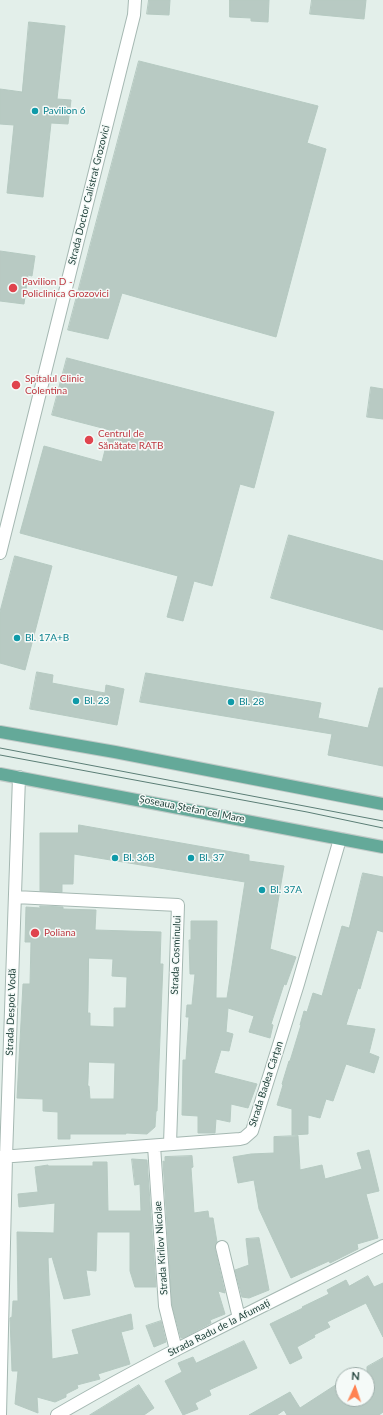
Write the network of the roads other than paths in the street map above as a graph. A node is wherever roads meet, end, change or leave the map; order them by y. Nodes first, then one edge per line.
1 (135, 0) edge
2 (0, 553) edge
3 (0, 732) edge
4 (0, 774) edge
5 (19, 777) junction
6 (383, 804) edge
7 (340, 838) junction
8 (383, 847) edge
9 (15, 897) junction
10 (170, 1144) junction
11 (154, 1146) junction
12 (3, 1157) edge
13 (383, 1246) edge
14 (222, 1247) dead end
15 (2, 1279) edge
16 (240, 1318) junction
17 (176, 1350) junction
18 (0, 1415) edge
19 (57, 1415) edge

1 - 2 street, Strada Doctor Calistrat Grozovici
3 - 6 main road
4 - 5 main road, Șoseaua Ștefan cel Mare
5 - 7 main road, Șoseaua Ștefan cel Mare
5 - 9 street, Strada Despot Vodă
7 - 8 main road, Șoseaua Ștefan cel Mare
7 - 10 street, Strada Badea Cârțan
9 - 10 street, Strada Cosminului
9 - 12 street, Strada Despot Vodă
10 - 11 street, Strada Badea Cârțan
11 - 12 street, Strada Badea Cârțan
11 - 17 street, Strada Kirilov Nicolae
12 - 15 street, Strada Despot Vodă
13 - 16 street, Strada Radu de la Afumați
14 - 16 street
15 - 18 street, Strada Despot Vodă
16 - 17 street, Strada Radu de la Afumați
17 - 19 street, Strada Radu de la Afumați

